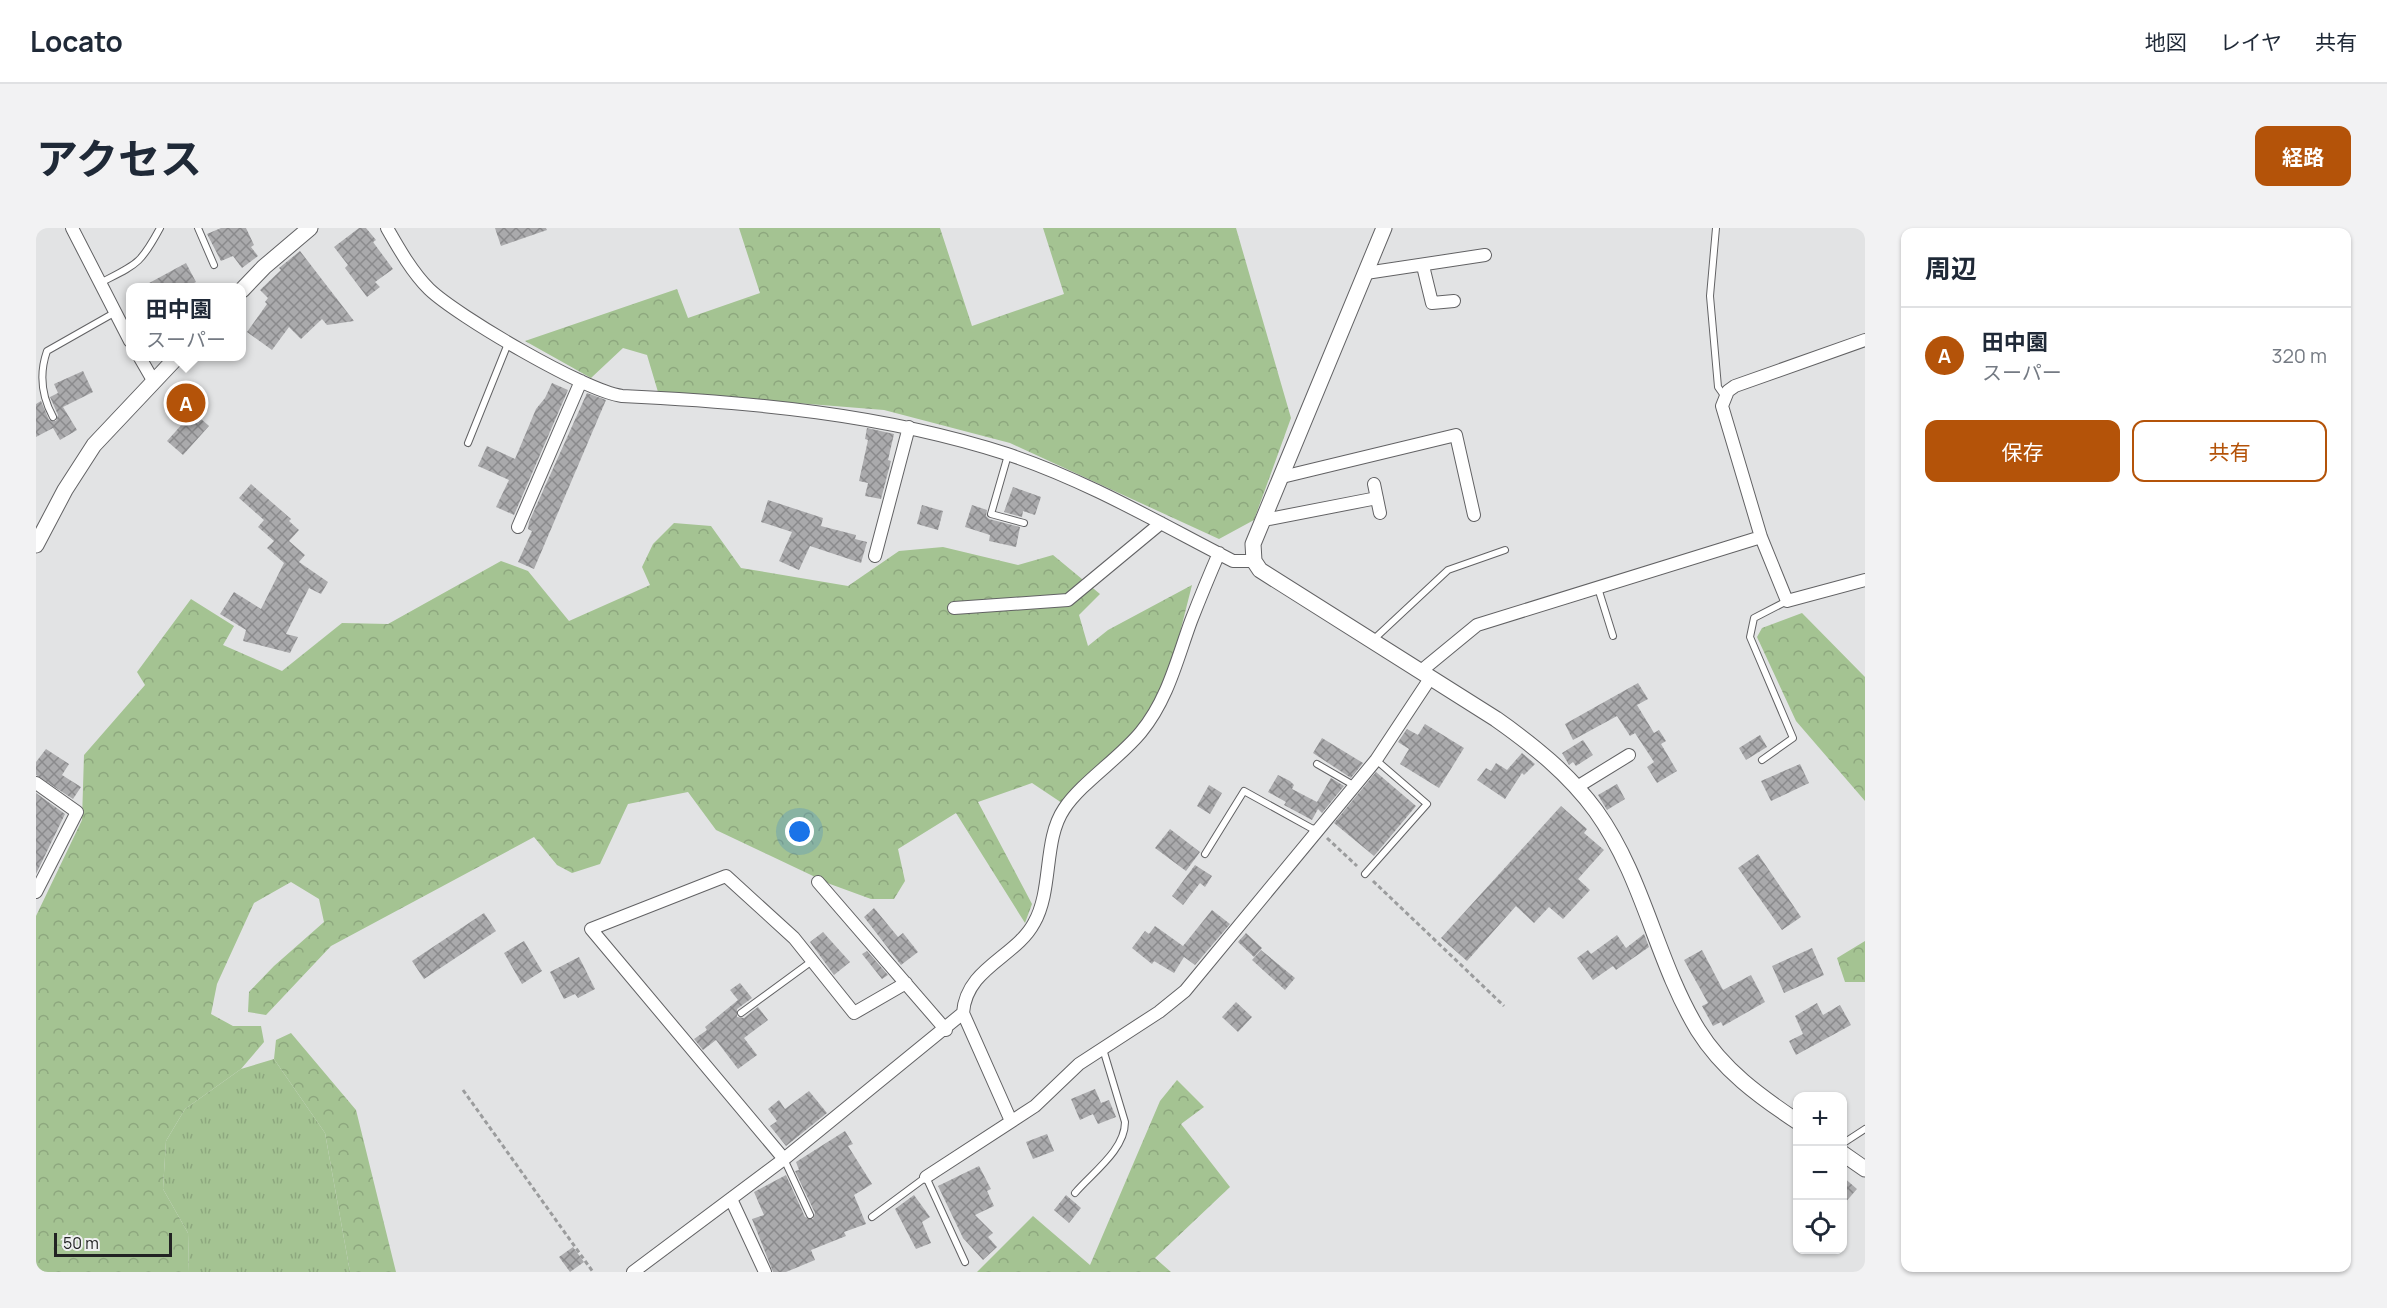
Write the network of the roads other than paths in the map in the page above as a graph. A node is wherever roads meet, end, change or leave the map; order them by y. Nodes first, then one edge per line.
1 (72, 228) edge
2 (160, 228) edge
3 (198, 228) edge
4 (310, 228) edge
5 (387, 228) edge
6 (1384, 228) edge
7 (1716, 228) edge
8 (1485, 255) dead end
9 (214, 265) dead end
10 (1423, 266) junction
11 (1366, 273) junction
12 (100, 283) junction
13 (246, 286) edge
14 (1454, 301) dead end
15 (114, 313) junction
16 (126, 334) edge
17 (1865, 340) edge
18 (508, 341) junction
19 (141, 361) edge
20 (174, 361) edge
21 (581, 381) junction
22 (154, 382) junction
23 (1725, 397) junction
24 (53, 417) dead end
25 (909, 427) junction
26 (468, 443) dead end
27 (1008, 455) junction
28 (1282, 477) junction
29 (1374, 484) dead end
30 (1377, 498) junction
31 (1380, 513) dead end
32 (1474, 515) dead end
33 (1264, 520) junction
34 (1024, 523) dead end
35 (1161, 523) junction
36 (518, 526) dead end
37 (1761, 537) junction
38 (36, 545) edge
39 (1505, 550) dead end
40 (1218, 553) junction
41 (875, 556) dead end
42 (1254, 561) junction
43 (1865, 580) edge
44 (1598, 588) junction
45 (1787, 601) junction
46 (954, 608) dead end
47 (1613, 636) dead end
48 (1373, 640) junction
49 (1426, 674) junction
50 (1629, 755) dead end
51 (1376, 760) junction
52 (1762, 760) dead end
53 (1317, 764) dead end
54 (36, 783) edge
55 (1355, 786) junction
56 (1577, 787) junction
57 (1319, 830) junction
58 (1205, 854) dead end
59 (1365, 874) road end
60 (818, 882) dead end
61 (36, 891) edge
62 (812, 961) junction
63 (906, 983) junction
64 (963, 1013) junction
65 (741, 1014) dead end
66 (946, 1030) junction
67 (1103, 1049) junction
68 (1793, 1119) edge
69 (1011, 1120) junction
70 (1865, 1129) edge
71 (1847, 1141) edge
72 (1847, 1156) edge
73 (784, 1159) junction
74 (1865, 1169) edge
75 (926, 1177) junction
76 (1075, 1193) dead end
77 (731, 1199) junction
78 (810, 1215) dead end
79 (872, 1217) dead end
80 (965, 1262) dead end
81 (633, 1272) edge
82 (765, 1272) edge

1 - 12 street
2 - 12 lane
3 - 9 lane
4 - 13 street
5 - 18 street
6 - 11 street
7 - 23 lane
8 - 10 street
10 - 11 street
10 - 14 street
11 - 28 street
12 - 15 street
15 - 16 street
15 - 24 lane
17 - 23 street
18 - 21 street
18 - 26 lane
19 - 22 street
20 - 22 street
21 - 25 street
21 - 36 street
22 - 38 street
23 - 37 street
25 - 27 street
25 - 41 street
27 - 34 lane
27 - 35 street
28 - 32 street
28 - 33 street
29 - 30 street
30 - 31 street
30 - 33 street
33 - 42 street
35 - 40 street
35 - 46 street
37 - 44 street
37 - 45 street
39 - 48 lane
40 - 42 street
40 - 64 street
42 - 48 street
43 - 45 street
44 - 47 lane
44 - 49 street
45 - 52 lane
48 - 49 street
49 - 51 street
49 - 56 street
50 - 56 street
51 - 55 street
51 - 59 lane
53 - 55 lane
54 - 61 street
55 - 57 street
56 - 68 street
57 - 58 lane
57 - 67 street
60 - 63 street
62 - 63 street
62 - 65 lane
62 - 73 street
63 - 66 street
64 - 66 street
64 - 69 street
66 - 73 street
67 - 69 street
67 - 76 lane
69 - 75 street
70 - 71 lane
72 - 74 street
73 - 77 street
73 - 78 lane
75 - 79 lane
75 - 80 lane
77 - 81 street
77 - 82 street

